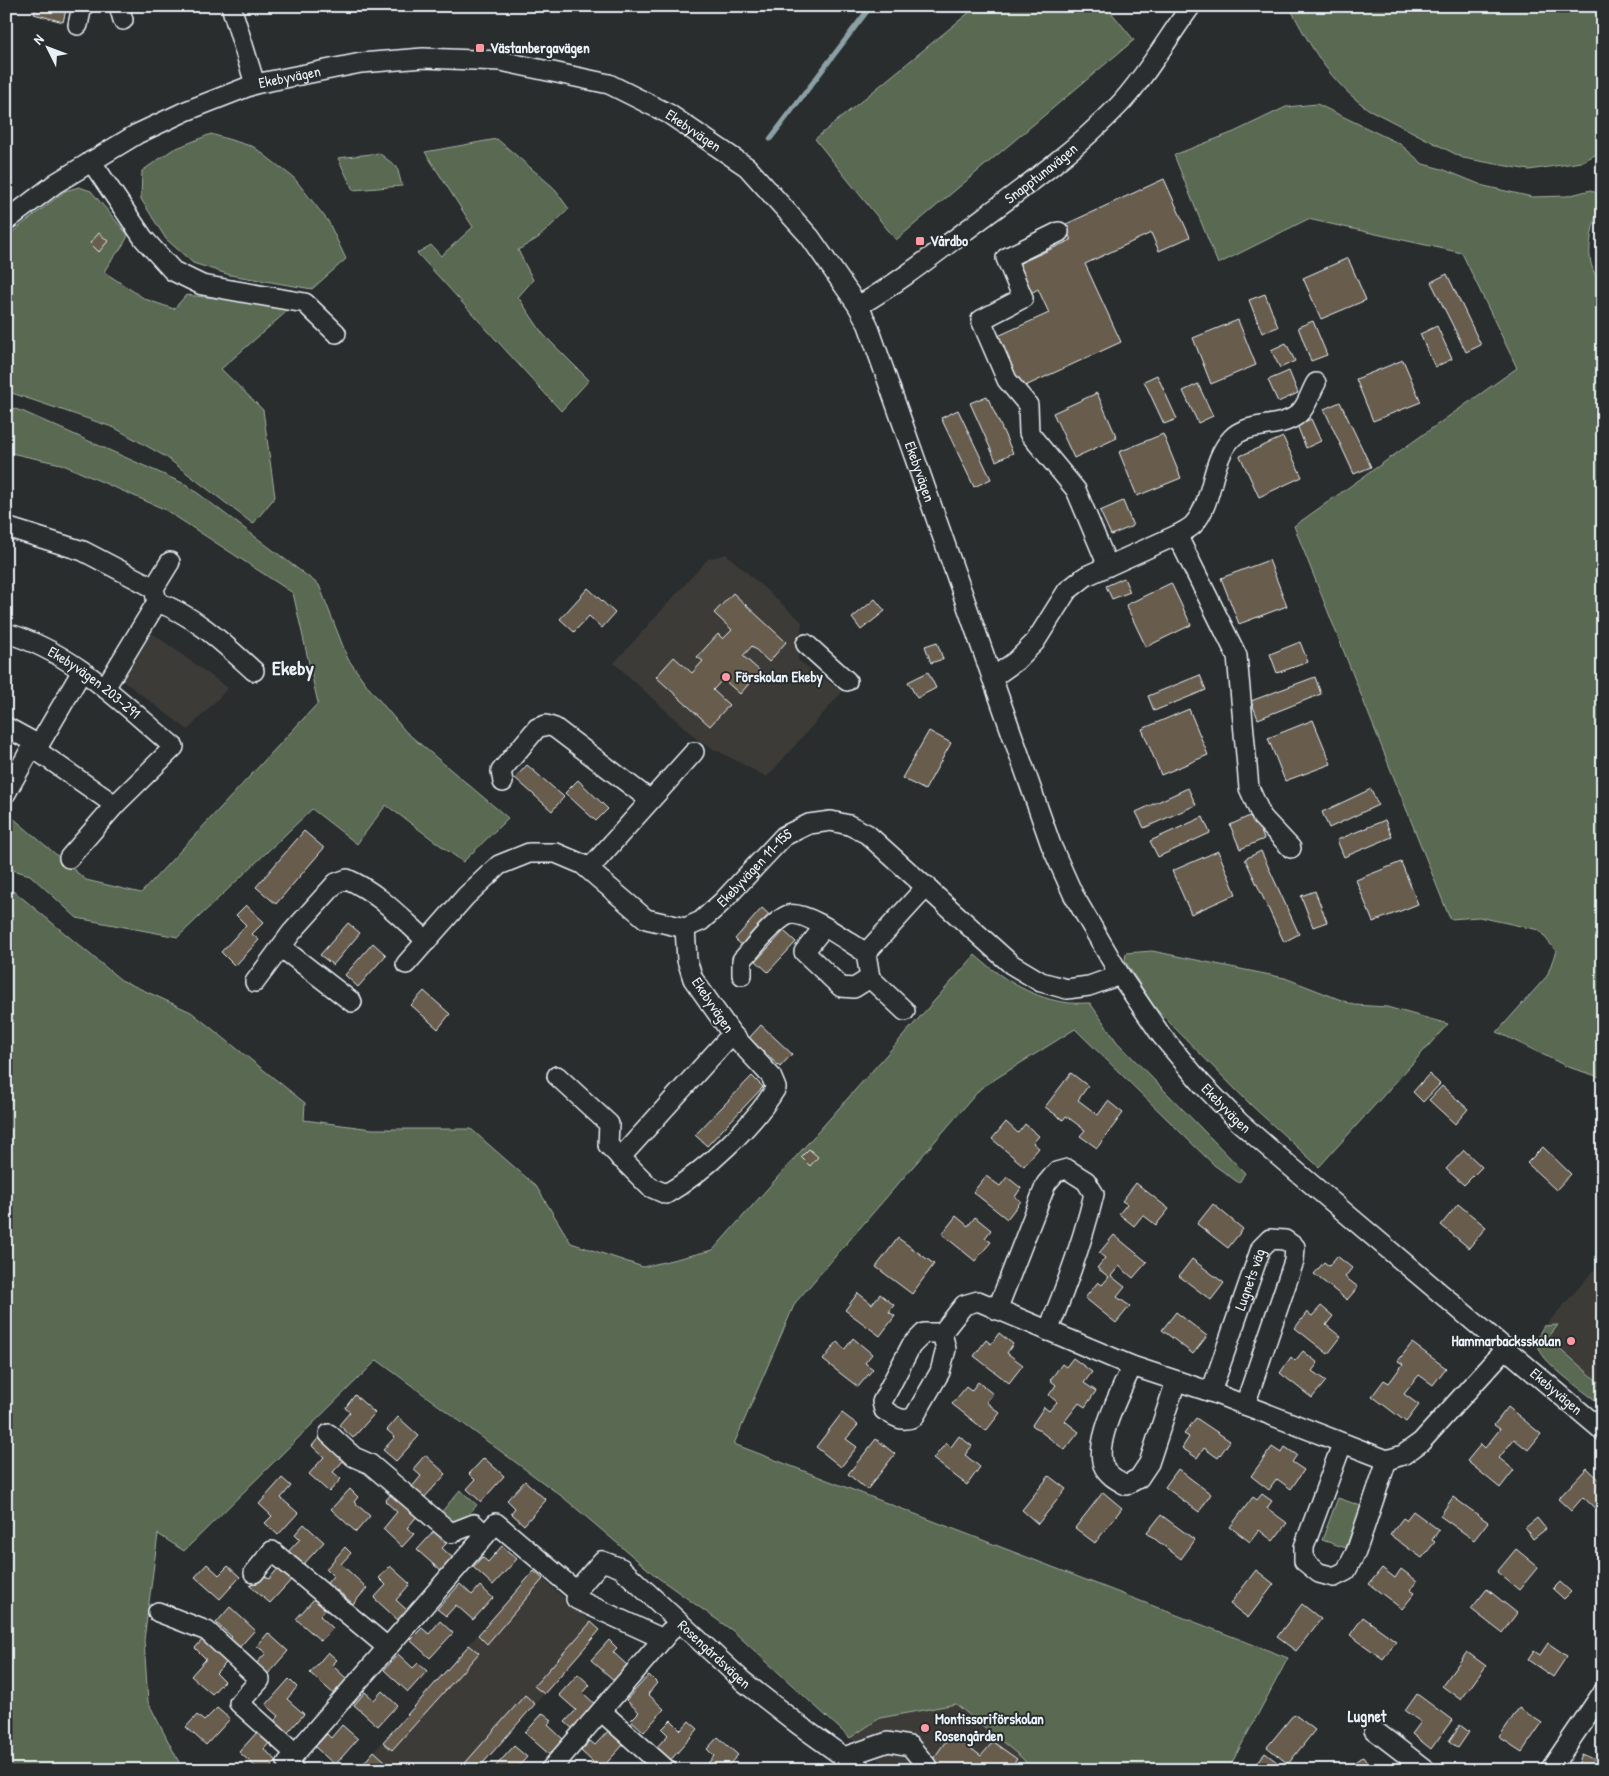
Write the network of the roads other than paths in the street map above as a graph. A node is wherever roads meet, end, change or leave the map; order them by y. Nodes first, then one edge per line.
1 (82, 6) edge
2 (231, 6) edge
3 (1190, 6) edge
4 (78, 26) dead end
5 (255, 84) junction
6 (91, 161) junction
7 (6, 221) edge
8 (1059, 232) dead end
9 (858, 306) junction
10 (336, 333) dead end
11 (1316, 383) dead end
12 (6, 527) edge
13 (1177, 535) junction
14 (170, 562) dead end
15 (1108, 566) junction
16 (156, 595) junction
17 (6, 633) edge
18 (806, 644) dead end
19 (82, 671) junction
20 (254, 671) dead end
21 (992, 678) junction
22 (847, 681) dead end
23 (106, 688) junction
24 (6, 727) edge
25 (38, 747) junction
26 (694, 752) dead end
27 (503, 782) dead end
28 (6, 792) edge
29 (650, 800) junction
30 (115, 805) junction
31 (1291, 848) dead end
32 (69, 858) dead end
33 (589, 869) junction
34 (926, 886) junction
35 (824, 926) junction
36 (685, 928) junction
37 (426, 941) junction
38 (282, 948) junction
39 (866, 954) junction
40 (406, 964) dead end
41 (742, 975) dead end
42 (1120, 976) junction
43 (870, 978) junction
44 (255, 982) dead end
45 (352, 1002) dead end
46 (905, 1010) dead end
47 (732, 1034) junction
48 (558, 1076) dead end
49 (620, 1158) junction
50 (997, 1310) junction
51 (1048, 1331) junction
52 (942, 1333) dead end
53 (1506, 1348) junction
54 (1132, 1366) junction
55 (1176, 1381) junction
56 (1211, 1392) junction
57 (1245, 1406) junction
58 (1603, 1431) edge
59 (329, 1434) dead end
60 (1342, 1444) junction
61 (1387, 1460) junction
62 (485, 1535) junction
63 (254, 1573) dead end
64 (576, 1595) junction
65 (158, 1612) dead end
66 (679, 1622) junction
67 (663, 1639) junction
68 (387, 1647) junction
69 (1603, 1692) edge
70 (601, 1711) junction
71 (1374, 1730) dead end
72 (844, 1757) junction
73 (294, 1762) edge
74 (550, 1770) edge
75 (667, 1770) edge
76 (862, 1770) edge
77 (930, 1770) edge
78 (1426, 1770) edge
79 (1550, 1770) edge

1 - 4 street
2 - 5 street
3 - 9 street, Snapptunavägen
5 - 6 street, Ekebyvägen
5 - 9 street, Ekebyvägen
6 - 7 street, Ekebyvägen
6 - 10 street
8 - 15 street
9 - 21 street, Ekebyvägen
11 - 13 street
12 - 16 street
13 - 15 street
13 - 31 street
14 - 16 street
15 - 21 street
16 - 20 street
16 - 23 street
17 - 19 street, Ekebyvägen 203-291
18 - 22 street
19 - 23 street, Ekebyvägen 203-291
19 - 25 street
21 - 42 street, Ekebyvägen
23 - 30 street, Ekebyvägen 203-291
24 - 25 street
25 - 28 street
25 - 30 street
26 - 29 street
27 - 29 street
29 - 33 street
30 - 32 street
33 - 36 street
33 - 37 street
34 - 36 street, Ekebyvägen 11-155
34 - 39 street
34 - 42 street, Ekebyvägen 11-155
35 - 39 street
35 - 41 street
35 - 43 street
36 - 47 street, Ekebyvägen
37 - 38 street
37 - 40 street
38 - 44 street
38 - 45 street
39 - 43 street
42 - 53 street, Ekebyvägen
43 - 46 street
47 - 49 street
47 - 49 street, Ekebyvägen
48 - 49 street
50 - 51 street
50 - 51 street
50 - 52 street
51 - 54 street
53 - 58 street, Ekebyvägen
53 - 61 street
54 - 55 street
54 - 55 street
55 - 56 street
56 - 57 street
56 - 57 street, Lugnets väg
57 - 60 street
59 - 62 street
60 - 61 street
60 - 61 street
62 - 64 street
62 - 68 street
63 - 68 street
64 - 66 street, Rosengårdsvägen
64 - 67 street
65 - 73 street
66 - 67 street
66 - 72 street, Rosengårdsvägen
67 - 70 street
68 - 73 street
69 - 79 street
70 - 74 street
70 - 75 street
71 - 78 street
72 - 76 street, Rosengårdsvägen
72 - 77 street

